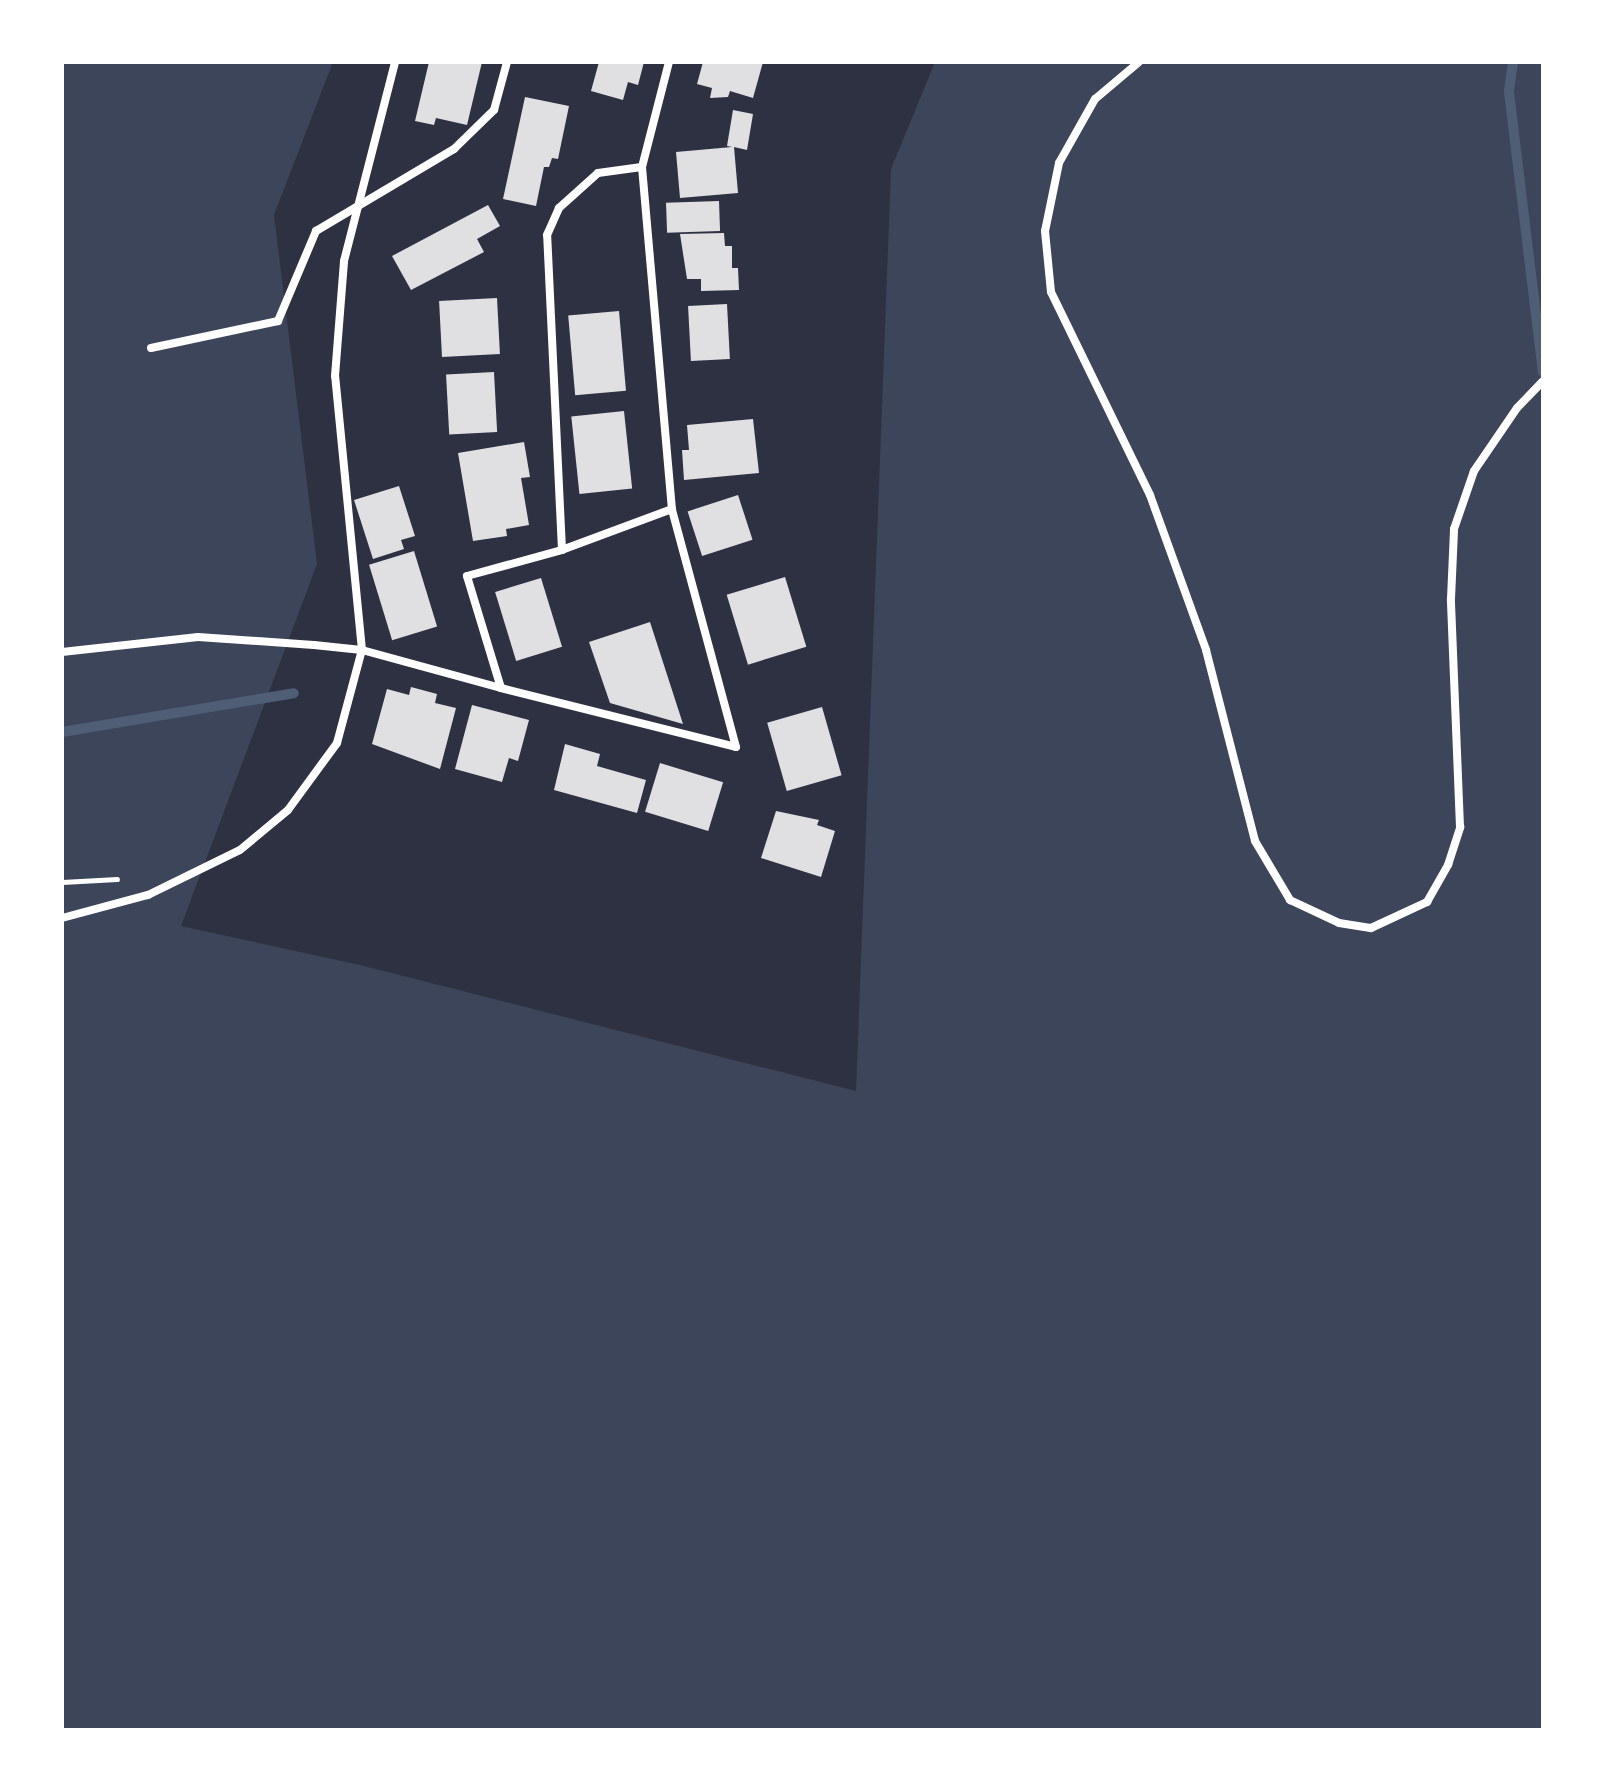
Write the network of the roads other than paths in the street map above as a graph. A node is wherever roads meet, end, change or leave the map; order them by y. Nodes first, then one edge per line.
1 (395, 62) edge
2 (507, 62) edge
3 (669, 62) edge
4 (1139, 62) edge
5 (642, 167) junction
6 (359, 202) junction
7 (151, 348) dead end
8 (1543, 381) edge
9 (672, 509) junction
10 (562, 550) junction
11 (362, 650) junction
12 (62, 652) edge
13 (501, 688) junction
14 (62, 918) edge

1 - 6 street
2 - 6 street
3 - 5 street
4 - 8 street
5 - 9 street
5 - 10 street
6 - 7 street
6 - 11 street
9 - 10 street
9 - 13 street
10 - 13 street
11 - 12 street
11 - 13 street
11 - 14 street

